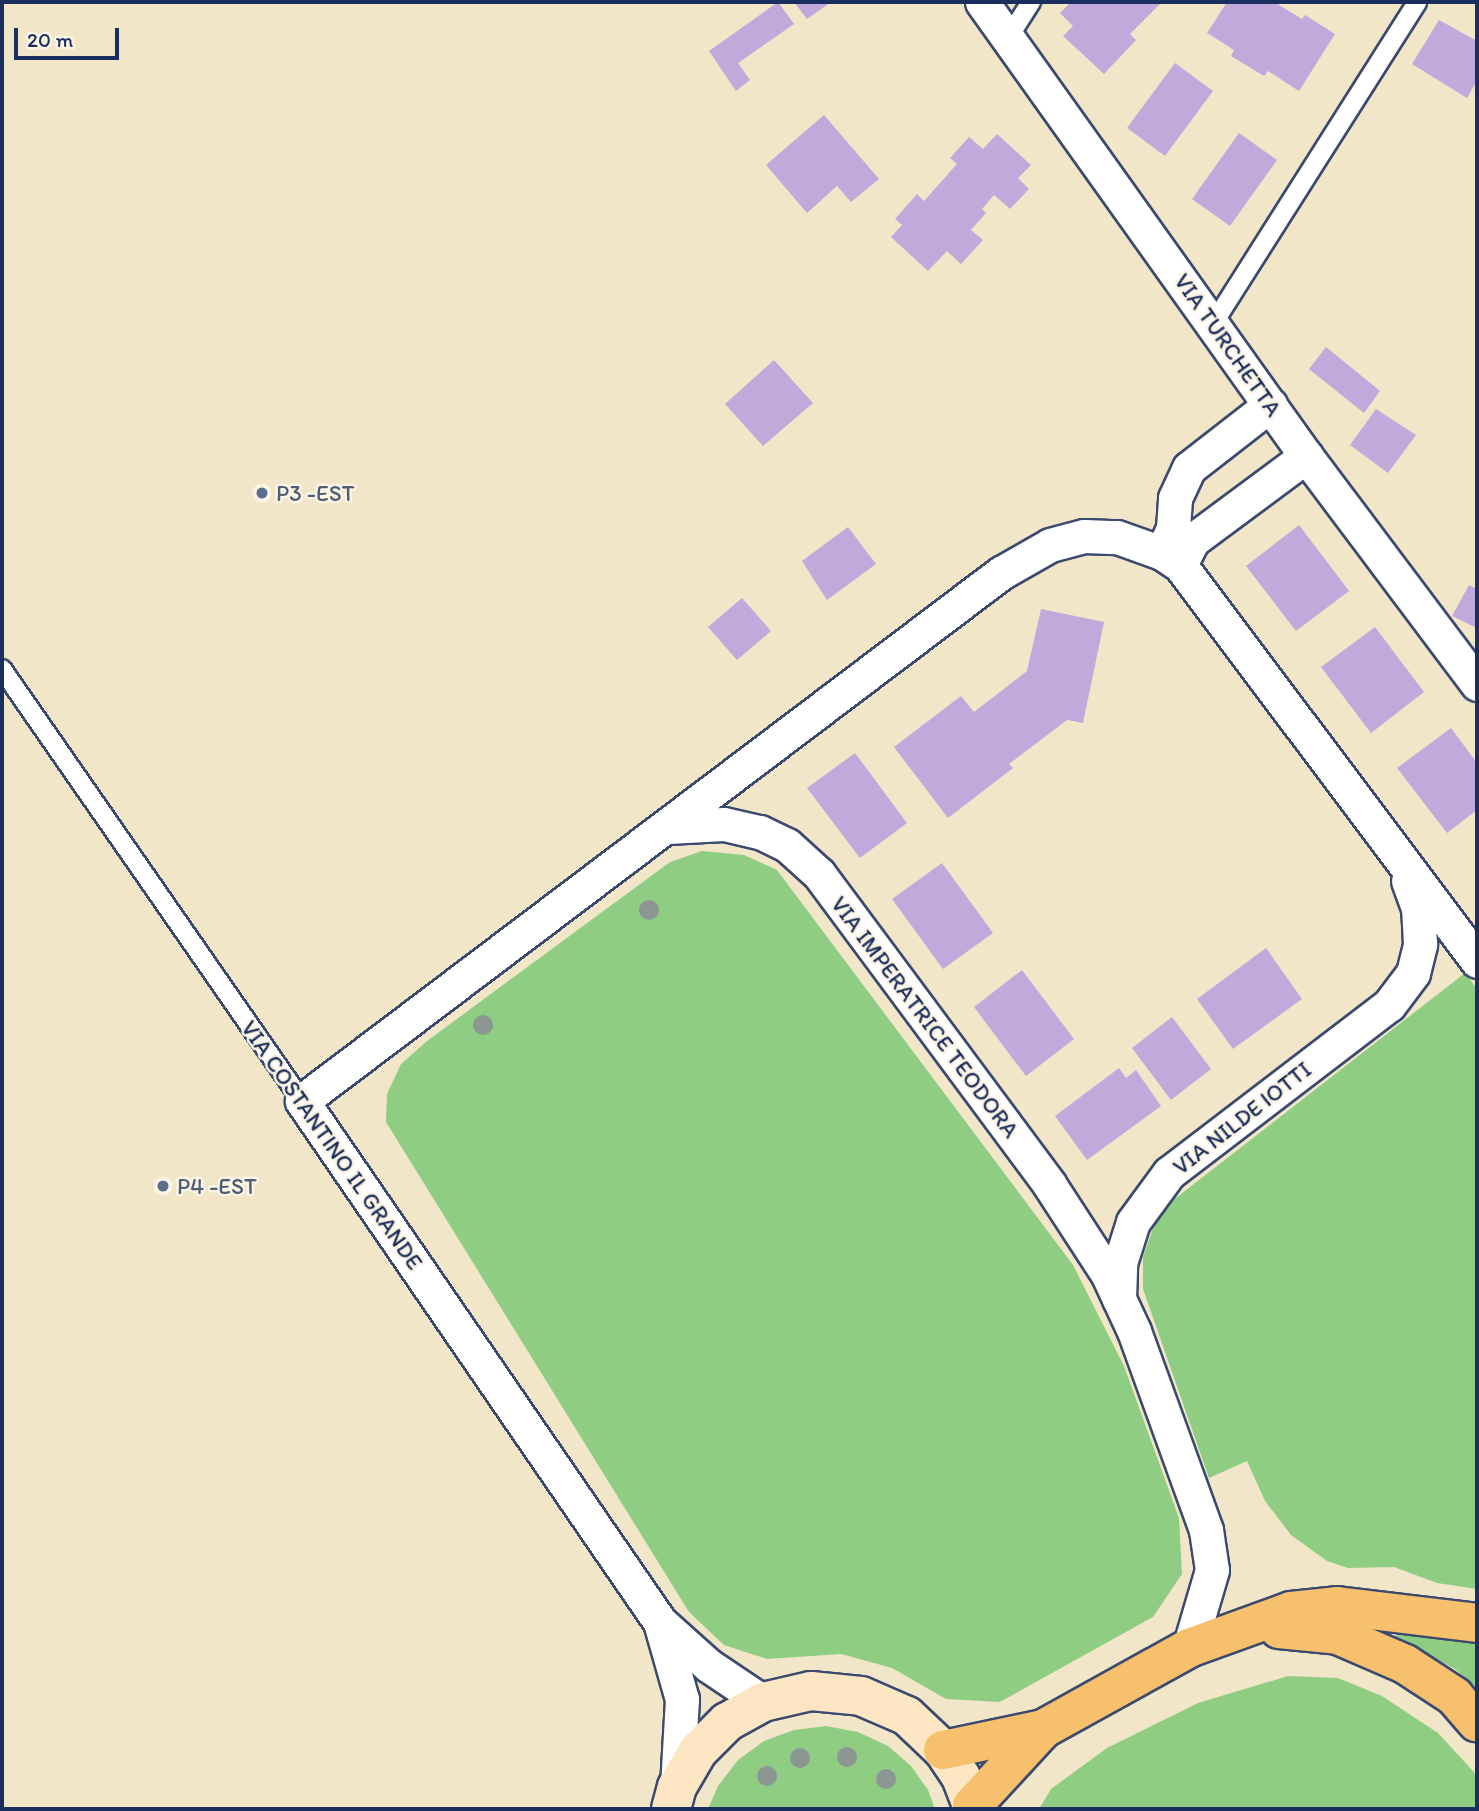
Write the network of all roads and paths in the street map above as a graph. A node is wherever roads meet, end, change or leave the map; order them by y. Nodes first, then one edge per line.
1 (982, 2) edge
2 (1031, 2) edge
3 (1417, 2) edge
4 (1008, 38) junction
5 (1213, 324) junction
6 (1270, 405) junction
7 (1306, 456) junction
8 (1171, 559) junction
9 (2, 669) edge
10 (1477, 684) edge
11 (668, 827) junction
12 (1398, 856) junction
13 (1477, 961) edge
14 (302, 1101) junction
15 (1119, 1300) junction
16 (660, 1622) junction
17 (1477, 1623) edge
18 (1252, 1627) junction
19 (1189, 1648) junction
20 (762, 1702) junction
21 (1477, 1722) edge
22 (1043, 1729) junction
23 (943, 1750) junction
24 (674, 1798) edge
25 (972, 1808) edge

1 - 4 street, VIA TURCHETTA
2 - 4 lane
3 - 5 lane
4 - 5 street, VIA TURCHETTA
5 - 6 street, VIA TURCHETTA
6 - 7 street, VIA TURCHETTA
6 - 8 street
7 - 8 street
7 - 10 street, VIA TURCHETTA
8 - 11 street
8 - 12 street
9 - 14 lane, VIA COSTANTINO IL GRANDE
11 - 14 street
11 - 15 street, VIA IMPERATRICE TEODORA
12 - 13 street
12 - 15 street, VIA NILDE IOTTI
14 - 16 street, VIA COSTANTINO IL GRANDE
15 - 19 street, VIA NILDE IOTTI
16 - 20 street, VIA COSTANTINO IL GRANDE
16 - 24 street, VIA COSTANTINO IL GRANDE
17 - 18 main road
18 - 19 main road
18 - 21 main road
19 - 22 main road
20 - 23 main road
20 - 24 main road
22 - 23 main road
22 - 25 main road
23 - 25 main road

